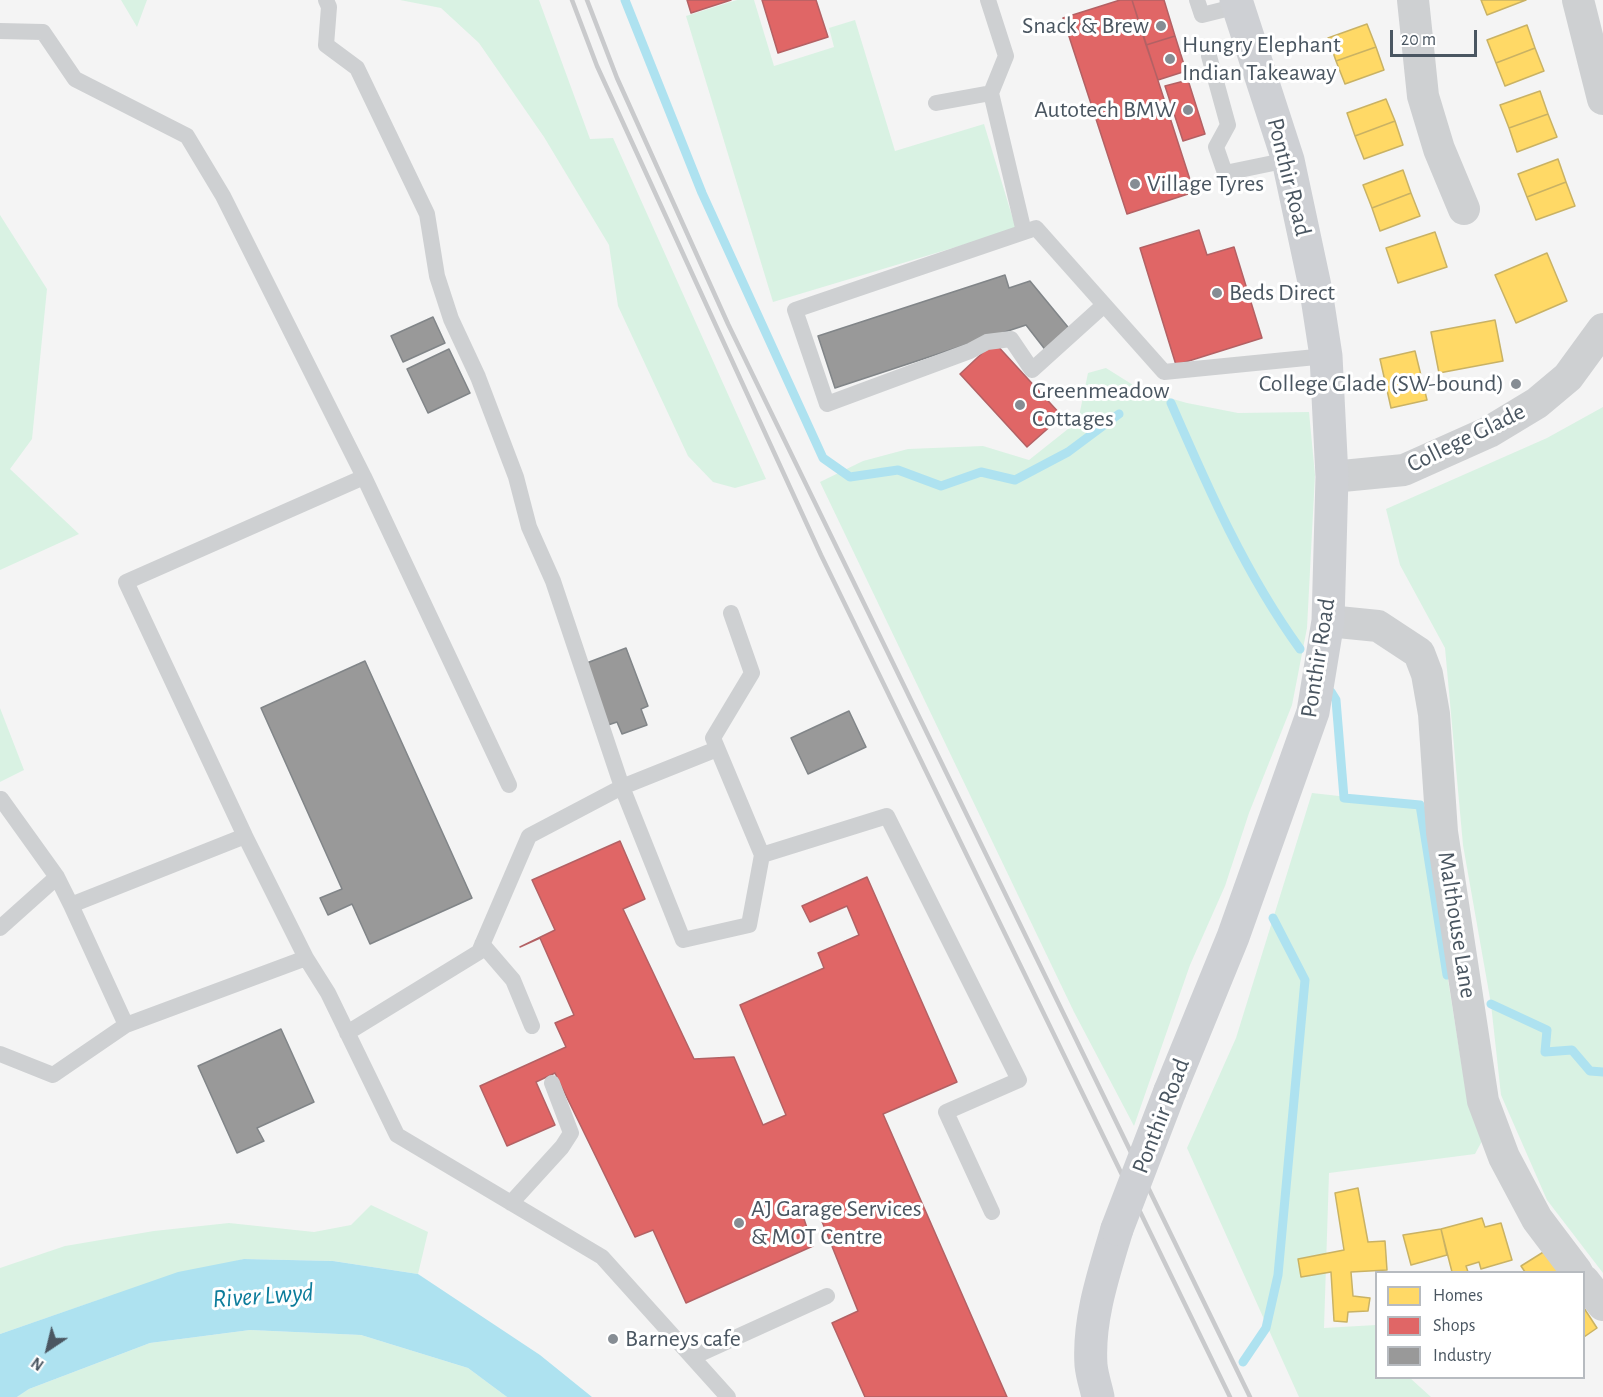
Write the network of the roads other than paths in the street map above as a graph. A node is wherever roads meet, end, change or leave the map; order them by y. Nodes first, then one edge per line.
1 (326, 0) edge
2 (988, 0) edge
3 (1197, 0) edge
4 (1413, 0) edge
5 (1578, 0) edge
6 (1237, 3) edge
7 (0, 31) edge
8 (1209, 56) dead end
9 (991, 93) junction
10 (1603, 99) edge
11 (936, 103) dead end
12 (1288, 160) junction
13 (1464, 209) dead end
14 (1024, 232) junction
15 (1104, 305) junction
16 (1603, 329) edge
17 (1326, 356) junction
18 (364, 477) junction
19 (1332, 477) junction
20 (731, 613) dead end
21 (1328, 621) junction
22 (717, 749) junction
23 (509, 785) dead end
24 (622, 787) junction
25 (1, 799) edge
26 (245, 836) junction
27 (762, 855) junction
28 (57, 877) junction
29 (71, 905) junction
30 (0, 928) edge
31 (482, 944) junction
32 (306, 958) junction
33 (126, 1025) junction
34 (532, 1026) dead end
35 (347, 1033) junction
36 (0, 1054) edge
37 (552, 1083) dead end
38 (511, 1203) junction
39 (992, 1212) dead end
40 (1576, 1271) edge
41 (1585, 1282) edge
42 (828, 1296) dead end
43 (1603, 1305) edge
44 (693, 1358) junction
45 (728, 1397) edge
46 (1098, 1397) edge

1 - 24 lane
2 - 9 lane
3 - 6 lane
4 - 13 street
5 - 10 street
6 - 12 main road, Ponthir Road
7 - 18 lane
8 - 12 lane
9 - 11 lane
9 - 14 lane
12 - 17 main road, Ponthir Road
14 - 15 lane
14 - 15 lane
15 - 17 lane
16 - 19 street, College Glade
17 - 19 main road, Ponthir Road
18 - 23 lane
18 - 26 lane
19 - 21 main road, Ponthir Road
20 - 22 lane
21 - 40 street, Malthouse Lane
21 - 46 main road, Ponthir Road, bridge
22 - 24 lane
22 - 27 lane
24 - 27 lane
24 - 31 lane
25 - 28 lane
26 - 29 lane
26 - 32 lane
27 - 39 lane
28 - 29 lane
28 - 30 lane
29 - 33 lane
31 - 34 lane
31 - 35 lane
32 - 33 lane
32 - 35 lane
33 - 36 lane
35 - 38 lane
37 - 38 lane
38 - 44 lane
41 - 43 street
42 - 44 lane
44 - 45 lane

